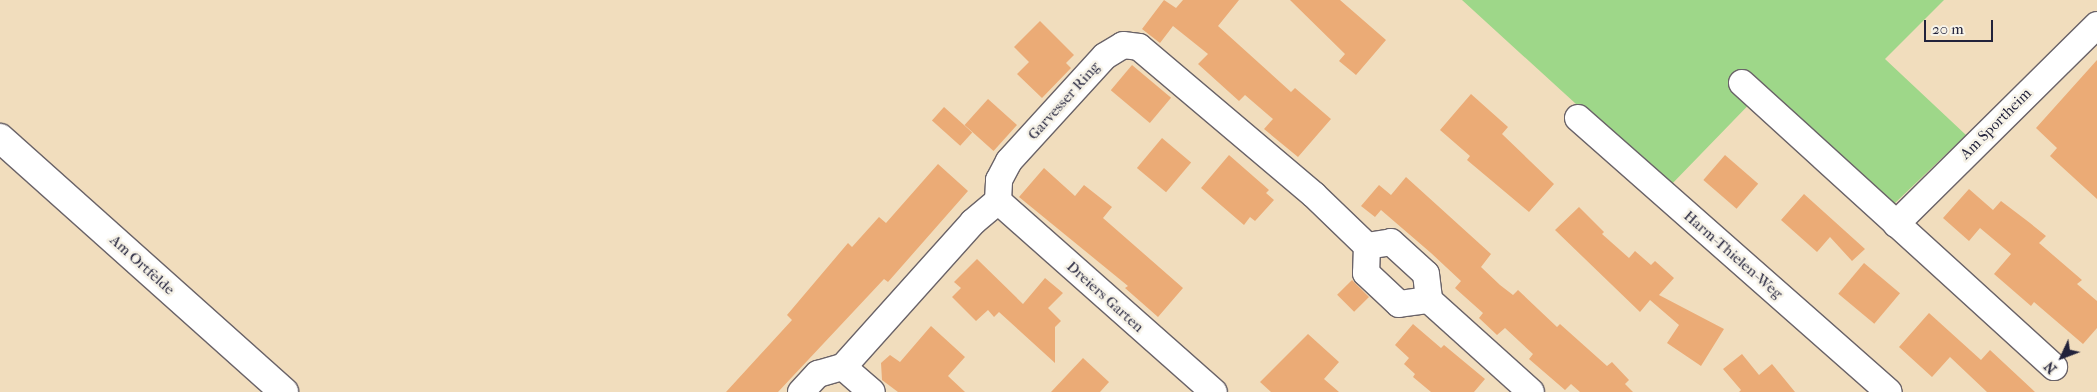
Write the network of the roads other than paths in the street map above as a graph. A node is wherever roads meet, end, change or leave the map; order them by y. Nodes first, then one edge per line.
1 (2097, 25) edge
2 (1742, 83) dead end
3 (1578, 118) dead end
4 (0, 138) edge
5 (998, 201) junction
6 (1896, 224) junction
7 (1368, 246) junction
8 (1429, 300) junction
9 (843, 367) junction
10 (2054, 367) dead end
11 (284, 392) edge
12 (801, 392) edge
13 (872, 392) edge
14 (1214, 392) edge
15 (1531, 392) edge
16 (1889, 392) edge

1 - 6 street, Am Sportheim
2 - 6 street
3 - 16 street, Harm-Thielen-Weg
4 - 11 street, Am Ortfelde
5 - 7 street, Garvesser Ring
5 - 9 street
5 - 14 street, Dreiers Garten
6 - 10 street
7 - 8 street
7 - 8 street
8 - 15 street
9 - 12 street
9 - 13 street

